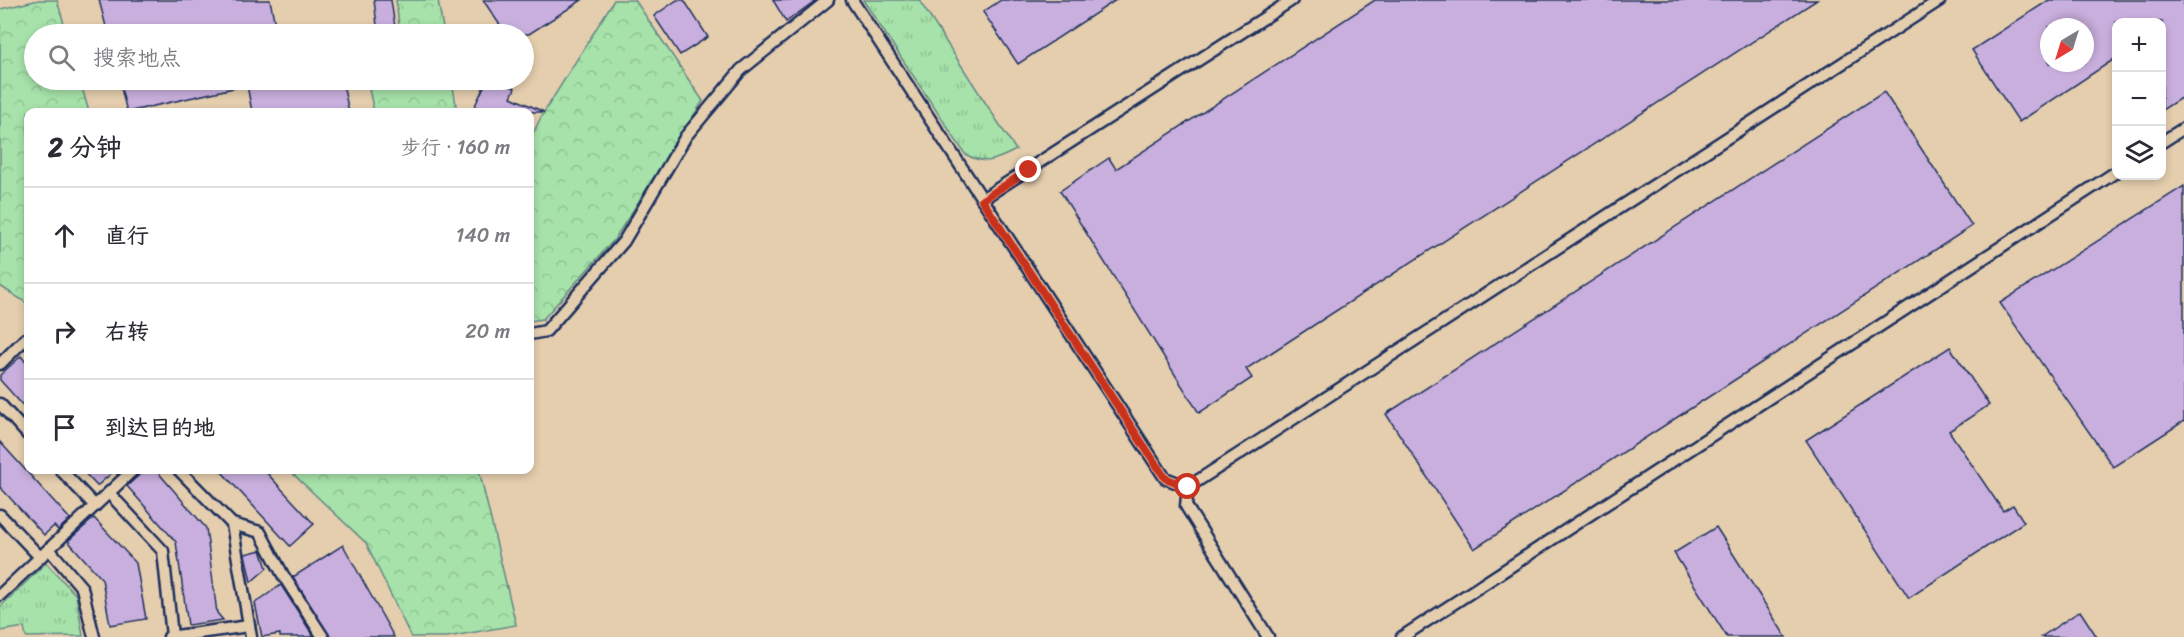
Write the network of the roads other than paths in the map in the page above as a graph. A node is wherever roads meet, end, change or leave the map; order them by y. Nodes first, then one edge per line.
1 (828, 0) edge
2 (852, 0) edge
3 (1292, 0) edge
4 (1940, 0) edge
5 (2184, 128) edge
6 (2166, 139) edge
7 (2112, 175) edge
8 (982, 200) junction
9 (534, 333) edge
10 (24, 340) edge
11 (0, 364) edge
12 (0, 404) edge
13 (24, 431) edge
14 (65, 474) edge
15 (129, 474) edge
16 (183, 474) edge
17 (1188, 487) junction
18 (109, 493) junction
19 (95, 506) junction
20 (0, 515) edge
21 (232, 524) junction
22 (49, 549) junction
23 (40, 557) junction
24 (0, 595) edge
25 (250, 631) edge
26 (193, 635) edge
27 (94, 637) edge
28 (170, 637) edge
29 (322, 637) edge
30 (1268, 637) edge
31 (1402, 637) edge

1 - 9 lane
2 - 8 lane
3 - 8 lane
4 - 17 lane
5 - 6 lane
7 - 31 lane
8 - 17 lane
10 - 11 lane
12 - 13 lane
14 - 19 lane
15 - 18 lane
16 - 21 lane
17 - 30 lane
18 - 19 lane
18 - 28 lane
19 - 22 lane
20 - 23 lane
21 - 25 lane
21 - 29 lane
22 - 23 lane
22 - 27 lane
23 - 24 lane
25 - 26 lane
26 - 28 lane

